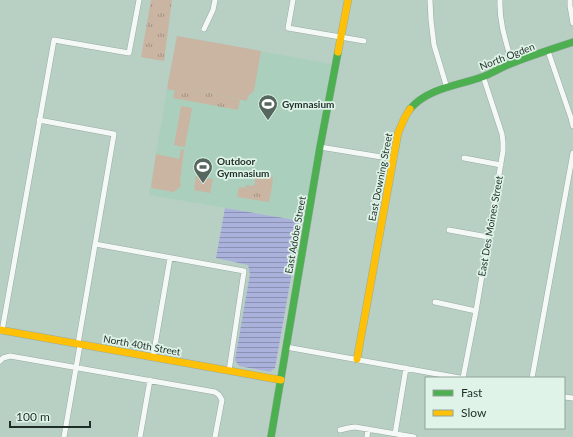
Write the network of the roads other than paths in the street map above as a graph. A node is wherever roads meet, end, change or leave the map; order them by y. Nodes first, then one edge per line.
1 (139, 0) edge
2 (215, 0) edge
3 (293, 0) edge
4 (348, 0) edge
5 (430, 0) edge
6 (500, 0) edge
7 (570, 0) edge
8 (573, 23) edge
9 (204, 29) dead end
10 (341, 37) junction
11 (364, 41) dead end
12 (573, 42) edge
13 (548, 51) junction
14 (512, 63) junction
15 (483, 76) junction
16 (447, 88) junction
17 (572, 118) edge
18 (39, 120) junction
19 (573, 126) edge
20 (320, 147) junction
21 (573, 153) edge
22 (464, 158) dead end
23 (394, 159) junction
24 (501, 165) junction
25 (571, 174) edge
26 (449, 230) dead end
27 (488, 237) junction
28 (95, 244) junction
29 (170, 258) junction
30 (435, 302) dead end
31 (476, 311) junction
32 (1, 330) edge
33 (79, 344) junction
34 (286, 347) junction
35 (153, 357) junction
36 (2, 359) edge
37 (357, 359) junction
38 (76, 368) junction
39 (406, 368) junction
40 (228, 371) junction
41 (456, 377) edge
42 (462, 377) edge
43 (532, 377) edge
44 (150, 380) junction
45 (281, 380) junction
46 (368, 429) junction
47 (340, 430) dead end
48 (396, 434) junction
49 (64, 437) edge
50 (140, 437) edge
51 (215, 437) edge
52 (271, 437) edge
53 (367, 437) edge
54 (414, 437) edge

1 - 18 street
2 - 9 street
3 - 10 street
4 - 10 street, East Adobe Street
5 - 16 street
6 - 14 street
7 - 8 street
10 - 11 street
10 - 20 street, East Adobe Street
12 - 13 street, North Ogden
13 - 14 street, North Ogden
13 - 17 street
14 - 15 street, North Ogden
15 - 16 street, North Ogden
15 - 24 street, East Des Moines Street
16 - 23 street, East Downing Street
17 - 19 street
18 - 28 street
18 - 32 street
20 - 23 street
20 - 34 street, East Adobe Street
21 - 25 street
22 - 24 street
23 - 37 street, East Downing Street
24 - 27 street, East Des Moines Street
25 - 43 street
26 - 27 street
27 - 31 street, East Des Moines Street
28 - 29 street
28 - 33 street
29 - 35 street
29 - 40 street
30 - 31 street
31 - 42 street, East Des Moines Street
32 - 33 street, North 40th Street
33 - 35 street, North 40th Street
33 - 38 street
34 - 37 street
34 - 45 street, East Adobe Street
35 - 40 street, North 40th Street
36 - 38 street
37 - 39 street
38 - 44 street
38 - 49 street
39 - 41 street
39 - 48 street
40 - 45 street, North 40th Street
44 - 50 street
44 - 51 street
45 - 52 street, East Adobe Street
46 - 47 street
46 - 48 street
46 - 53 street
48 - 54 street

